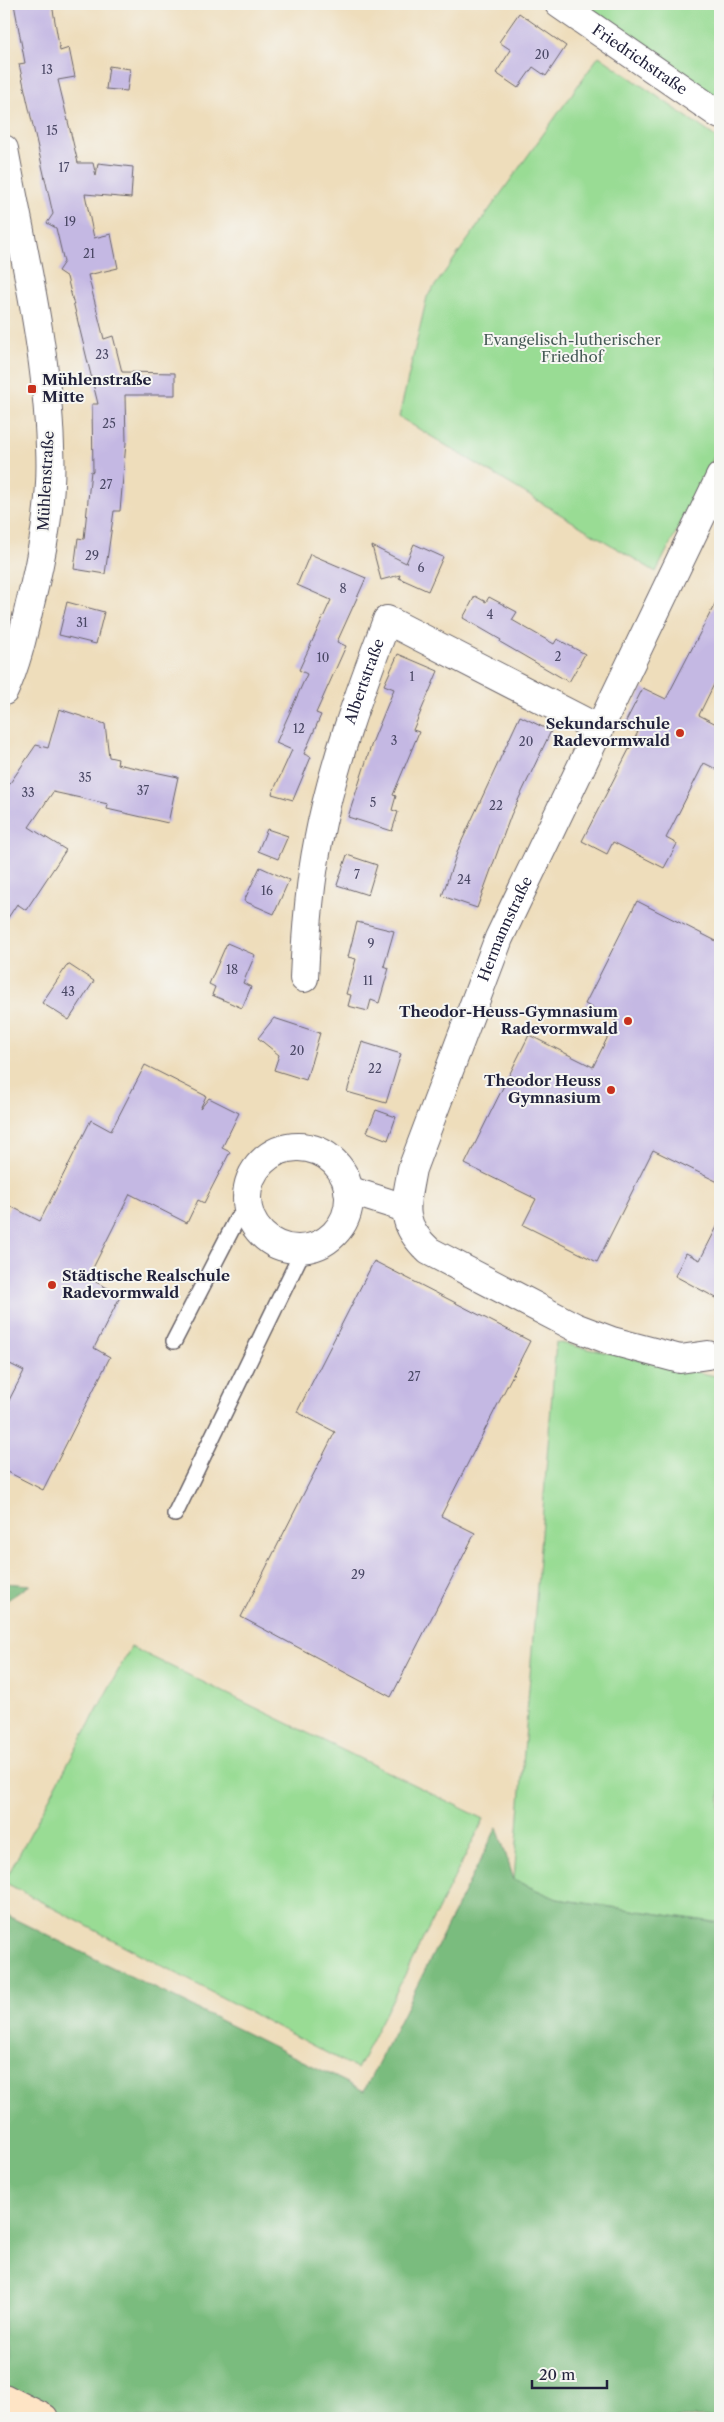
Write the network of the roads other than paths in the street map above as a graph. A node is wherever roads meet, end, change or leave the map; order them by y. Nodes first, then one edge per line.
1 (559, 4) edge
2 (720, 115) edge
3 (4, 149) edge
4 (720, 477) edge
5 (4, 691) edge
6 (599, 729) junction
7 (304, 978) dead end
8 (348, 1190) junction
9 (405, 1208) junction
10 (248, 1210) junction
11 (304, 1248) junction
12 (174, 1341) dead end
13 (708, 1355) dead end
14 (175, 1514) dead end
15 (4, 2398) edge
16 (44, 2418) edge

1 - 2 street, Friedrichstraße
3 - 5 street, Mühlenstraße
4 - 6 street, Hermannstraße
6 - 7 street, Albertstraße
6 - 9 street, Hermannstraße
8 - 9 street
8 - 10 street
8 - 11 street
9 - 13 street, Hermannstraße
10 - 11 street
10 - 12 lane
11 - 14 lane
15 - 16 main road

